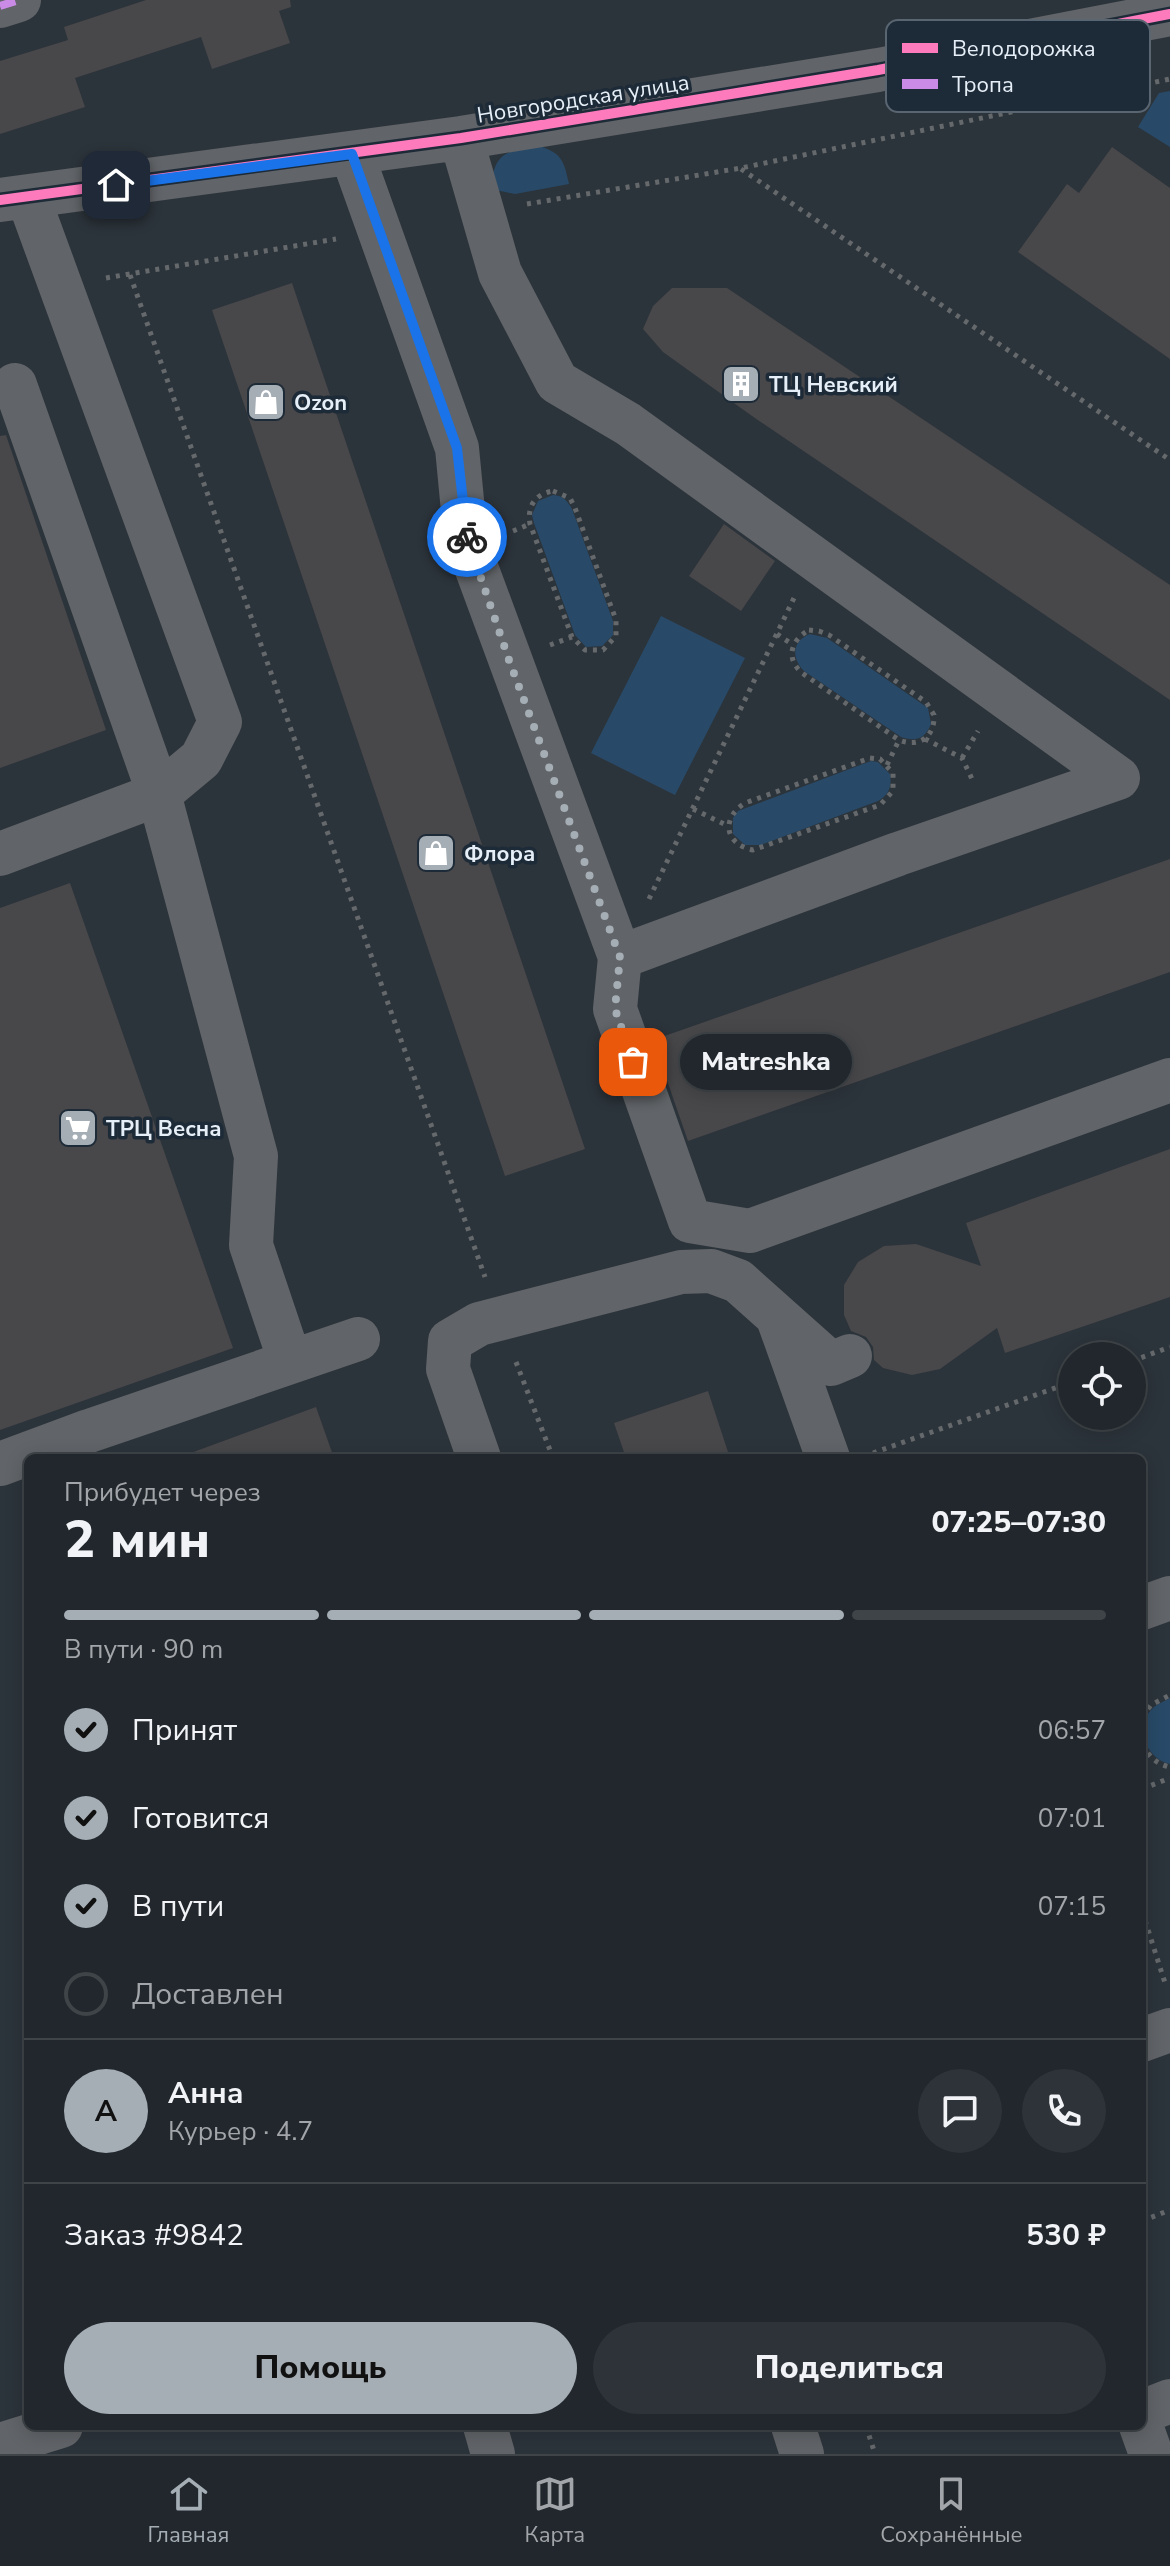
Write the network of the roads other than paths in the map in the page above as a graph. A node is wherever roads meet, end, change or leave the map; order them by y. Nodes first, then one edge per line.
1 (19, 0) edge
2 (0, 6) edge
3 (1170, 14) edge
4 (1139, 20) edge
5 (886, 68) edge
6 (461, 138) junction
7 (352, 154) junction
8 (14, 198) edge
9 (15, 385) dead end
10 (159, 794) junction
11 (0, 854) edge
12 (620, 957) junction
13 (1170, 1080) edge
14 (778, 1317) junction
15 (358, 1339) dead end
16 (850, 1356) dead end
17 (290, 1361) junction
18 (28, 1454) edge
19 (478, 1454) edge
20 (827, 1454) edge
21 (24, 1455) edge
22 (0, 1464) edge
23 (1170, 1598) edge
24 (1146, 1607) edge
25 (1170, 2030) edge
26 (1146, 2039) edge
27 (1170, 2401) edge
28 (1146, 2410) edge
29 (48, 2430) edge
30 (486, 2430) edge
31 (794, 2430) edge
32 (1142, 2430) edge
33 (0, 2445) edge
34 (493, 2454) edge
35 (802, 2454) edge
36 (1151, 2454) edge

1 - 2 street
3 - 4 street, Новгородская улица
5 - 6 street, Новгородская улица
6 - 7 street, Новгородская улица
6 - 12 street
7 - 8 street, Новгородская улица
7 - 12 street
8 - 10 street
9 - 10 street
10 - 11 street
10 - 17 street
12 - 13 street
14 - 16 street
14 - 19 street
14 - 20 street
15 - 17 street
17 - 18 street
21 - 22 street
23 - 24 street
25 - 26 street
27 - 28 street
29 - 33 street
30 - 34 street
31 - 35 street
32 - 36 street

